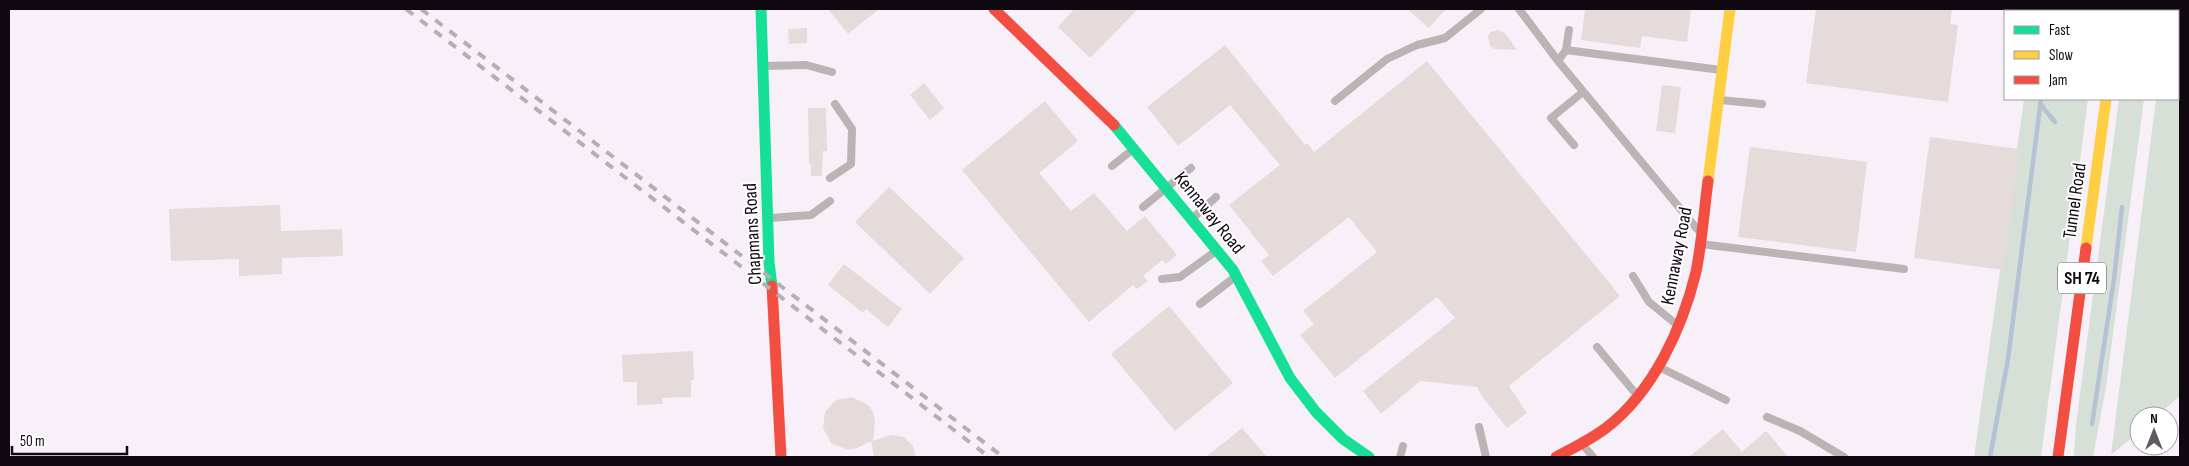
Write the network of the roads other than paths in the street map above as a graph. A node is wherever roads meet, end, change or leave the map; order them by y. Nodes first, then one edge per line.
1 (761, 9) edge
2 (994, 9) edge
3 (1481, 9) edge
4 (1519, 9) edge
5 (1730, 9) edge
6 (1569, 30) dead end
7 (1566, 50) junction
8 (1558, 60) junction
9 (763, 66) junction
10 (1722, 70) junction
11 (832, 72) dead end
12 (1583, 92) junction
13 (1718, 100) junction
14 (2106, 100) edge
15 (1335, 101) dead end
16 (835, 104) dead end
17 (1762, 104) dead end
18 (1574, 145) dead end
19 (1134, 149) junction
20 (1112, 166) dead end
21 (1191, 168) dead end
22 (830, 178) dead end
23 (1166, 188) junction
24 (1216, 197) dead end
25 (830, 201) dead end
26 (1142, 207) dead end
27 (769, 218) junction
28 (1192, 219) junction
29 (1700, 239) junction
30 (1217, 250) junction
31 (1904, 269) dead end
32 (1237, 276) junction
33 (1633, 276) dead end
34 (1162, 279) dead end
35 (1200, 304) dead end
36 (1679, 327) junction
37 (1597, 347) dead end
38 (1658, 367) junction
39 (1637, 395) junction
40 (1726, 400) dead end
41 (1767, 417) dead end
42 (1479, 427) dead end
43 (1582, 443) junction
44 (1403, 446) dead end
45 (781, 457) edge
46 (1369, 457) edge
47 (1400, 457) edge
48 (1486, 457) edge
49 (1556, 457) edge
50 (1593, 457) edge
51 (1844, 457) edge
52 (2058, 457) edge

1 - 9 main road, Chapmans Road
2 - 19 main road, Kennaway Road
3 - 15 lane
4 - 8 lane
5 - 10 main road, Kennaway Road
6 - 7 lane
7 - 8 lane
7 - 10 lane
8 - 12 lane
9 - 11 lane
9 - 27 main road, Chapmans Road
10 - 13 main road, Kennaway Road
12 - 18 lane
12 - 29 lane
13 - 17 lane
13 - 29 main road, Kennaway Road
14 - 52 main road, Tunnel Road / SH 74
16 - 22 lane
19 - 20 lane
19 - 23 main road, Kennaway Road
21 - 23 lane
23 - 26 lane
23 - 28 main road, Kennaway Road
24 - 28 lane
25 - 27 lane
27 - 45 main road, Chapmans Road
28 - 30 main road, Kennaway Road
29 - 31 lane
29 - 36 main road, Kennaway Road
30 - 32 main road, Kennaway Road
30 - 34 lane
32 - 35 lane
32 - 46 main road, Kennaway Road
33 - 36 lane
36 - 38 main road, Kennaway Road
37 - 39 lane
38 - 39 main road, Kennaway Road
38 - 40 lane
39 - 43 main road, Kennaway Road
41 - 51 lane
42 - 48 lane
43 - 49 main road, Kennaway Road
43 - 50 lane
44 - 47 lane

